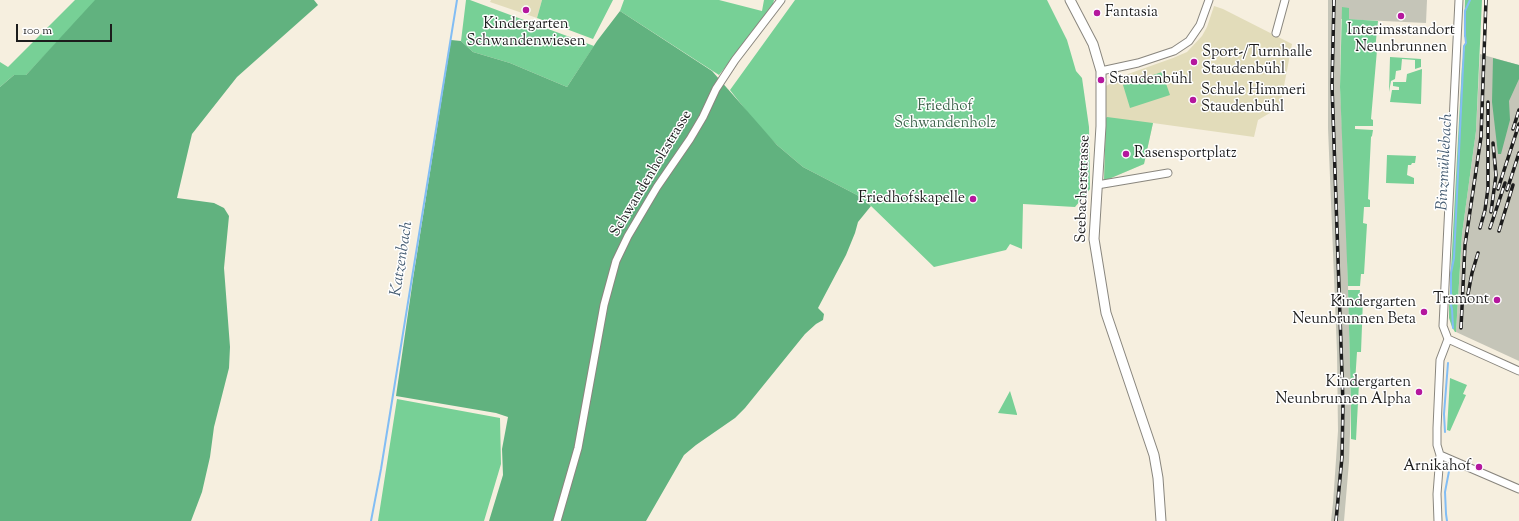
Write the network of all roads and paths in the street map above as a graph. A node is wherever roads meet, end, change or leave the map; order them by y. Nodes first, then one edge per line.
1 (781, 0) edge
2 (1070, 0) edge
3 (1209, 0) edge
4 (1285, 0) edge
5 (1459, 0) edge
6 (1276, 33) dead end
7 (1101, 71) junction
8 (1168, 173) dead end
9 (1097, 186) junction
10 (1448, 339) junction
11 (1519, 371) edge
12 (1440, 455) junction
13 (1519, 489) edge
14 (557, 521) edge
15 (1161, 521) edge
16 (1438, 521) edge

1 - 14 street, Schwandenholzstrasse
2 - 7 street, Seebacherstrasse
3 - 7 street
4 - 6 street
5 - 10 street
7 - 9 street, Seebacherstrasse
8 - 9 street
9 - 15 street, Seebacherstrasse
10 - 11 street
10 - 12 street
12 - 13 street
12 - 16 street

